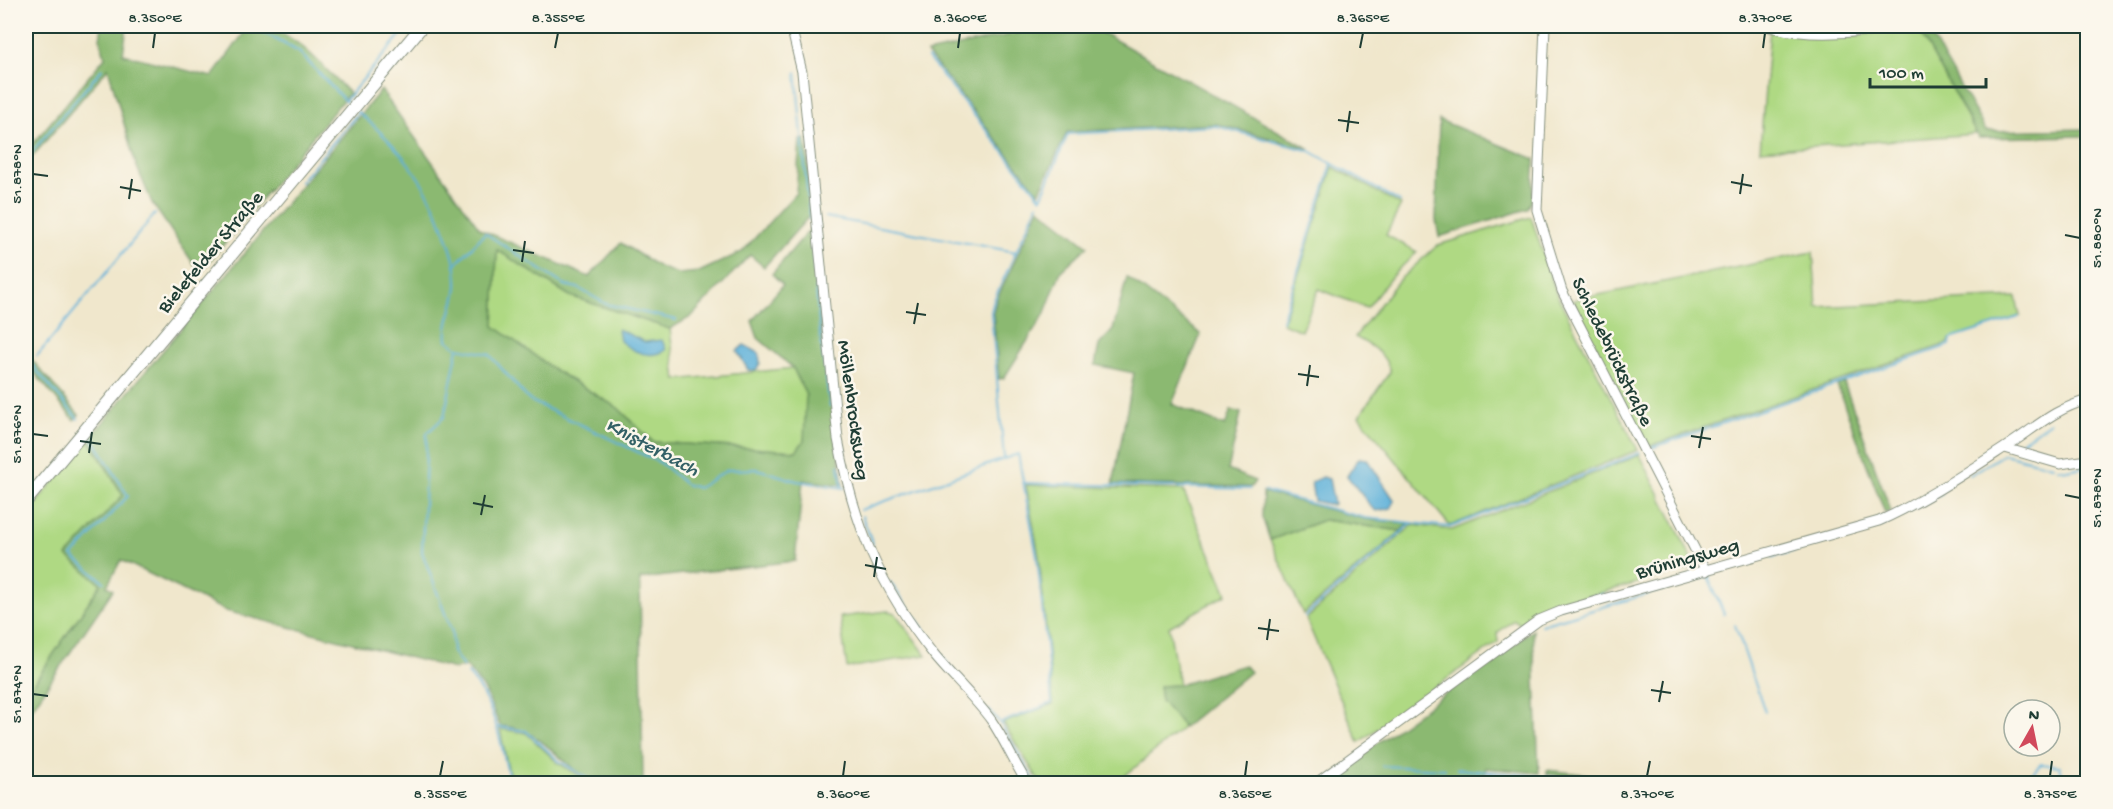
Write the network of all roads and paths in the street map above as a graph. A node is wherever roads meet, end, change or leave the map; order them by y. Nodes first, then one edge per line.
1 (422, 26) edge
2 (791, 26) edge
3 (1545, 26) edge
4 (1766, 26) edge
5 (1898, 26) edge
6 (2088, 400) edge
7 (2005, 448) junction
8 (2088, 460) edge
9 (26, 501) edge
10 (1706, 571) junction
11 (1028, 783) edge
12 (1315, 783) edge

1 - 9 main road, Bielefelder Straße
2 - 11 street, Möllenbrocksweg
3 - 10 street, Schledebrückstraße
4 - 5 street
6 - 7 street, Brüningsweg
7 - 8 street
7 - 10 street, Brüningsweg
10 - 12 street, Brüningsweg

